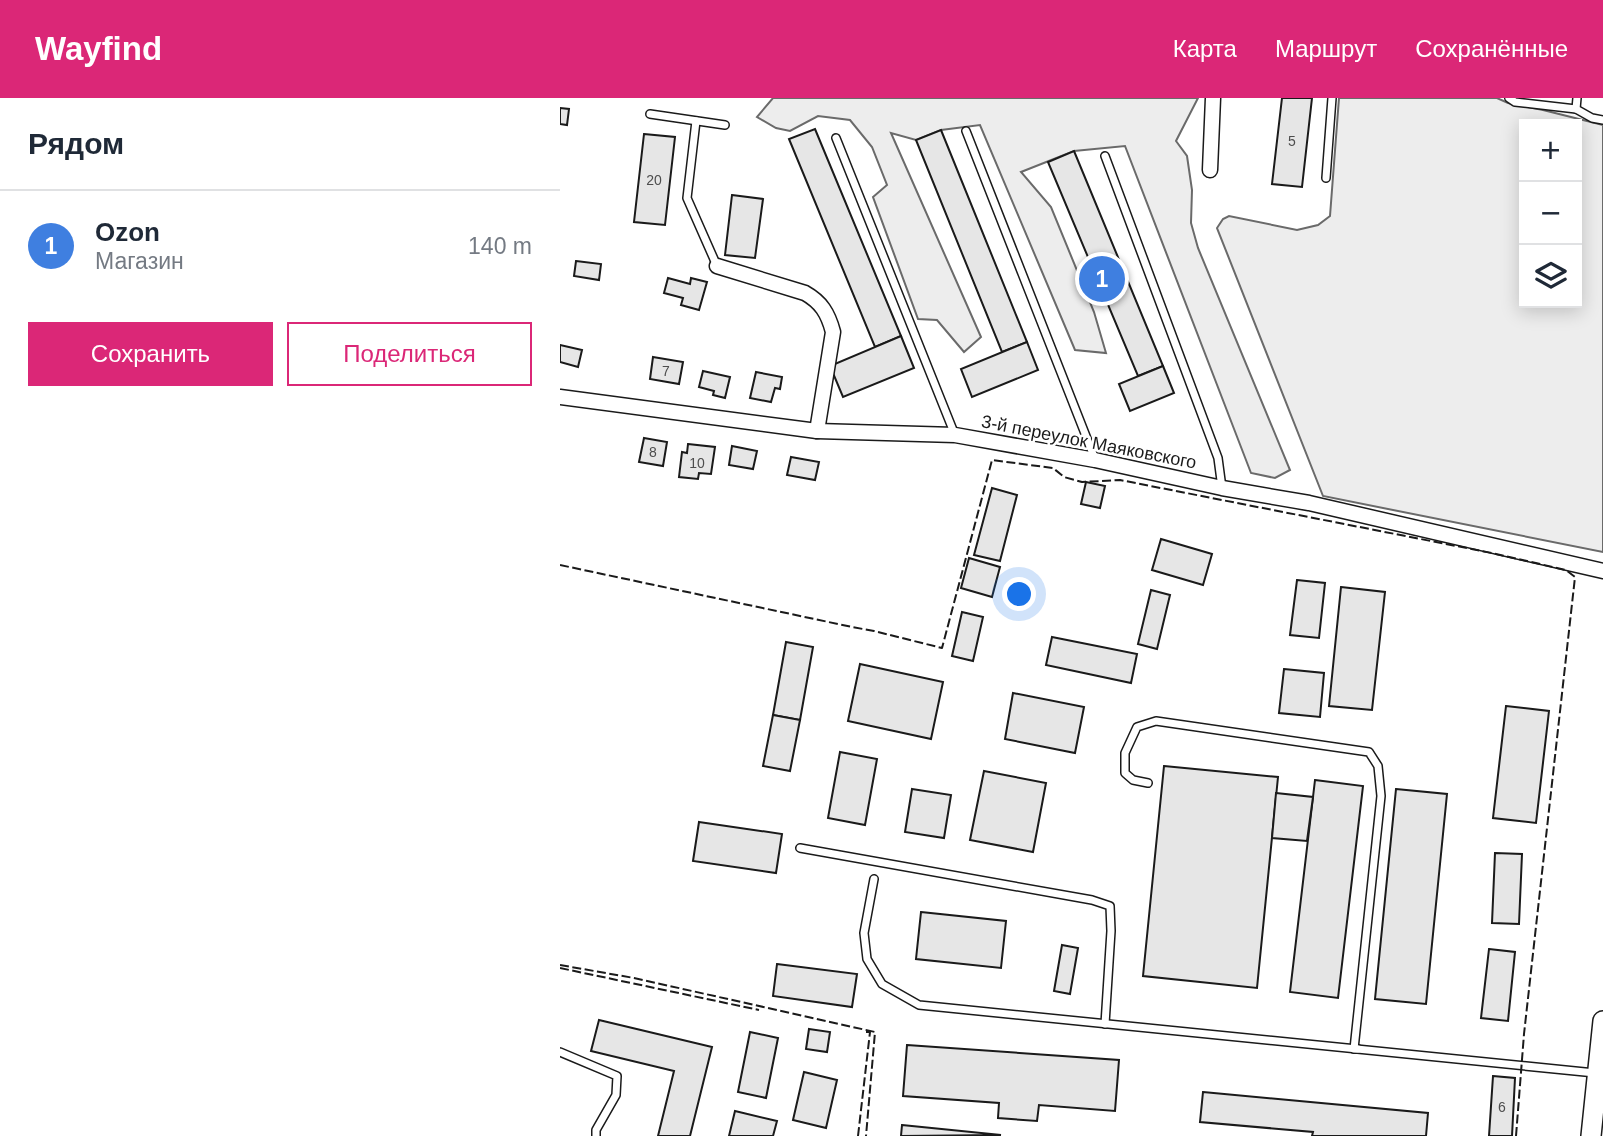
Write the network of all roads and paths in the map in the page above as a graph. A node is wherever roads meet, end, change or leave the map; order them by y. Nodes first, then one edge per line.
1 (1213, 98) edge
2 (1332, 98) edge
3 (1509, 98) edge
4 (1577, 98) edge
5 (1576, 109) junction
6 (650, 114) dead end
7 (1603, 120) edge
8 (696, 121) junction
9 (725, 125) dead end
10 (966, 131) dead end
11 (836, 138) dead end
12 (1105, 156) dead end
13 (1210, 170) dead end
14 (1326, 178) dead end
15 (716, 266) joint
16 (560, 397) edge
17 (817, 431) junction
18 (955, 435) junction
19 (1095, 460) junction
20 (1223, 488) junction
21 (1603, 571) edge
22 (1148, 783) dead end
23 (800, 848) dead end
24 (874, 878) dead end
25 (1603, 1021) edge
26 (1105, 1024) junction
27 (1382, 1046) dead end
28 (1354, 1049) junction
29 (560, 1052) edge
30 (1597, 1074) junction
31 (596, 1136) edge
32 (1591, 1136) edge

1 - 13 street
2 - 14 lane
3 - 5 lane
4 - 5 lane
5 - 7 lane
6 - 8 lane
8 - 9 lane
8 - 15 lane
10 - 19 lane
11 - 18 lane
12 - 20 lane
15 - 17 street
16 - 17 street, 3-й переулок Маяковского
17 - 18 street, 3-й переулок Маяковского
18 - 19 street, 3-й переулок Маяковского
19 - 20 street, 3-й переулок Маяковского
20 - 21 street, 3-й переулок Маяковского
22 - 28 lane
23 - 26 lane
24 - 26 lane
25 - 30 main road
26 - 28 lane
27 - 28 lane
28 - 30 lane
29 - 31 lane
30 - 32 main road

